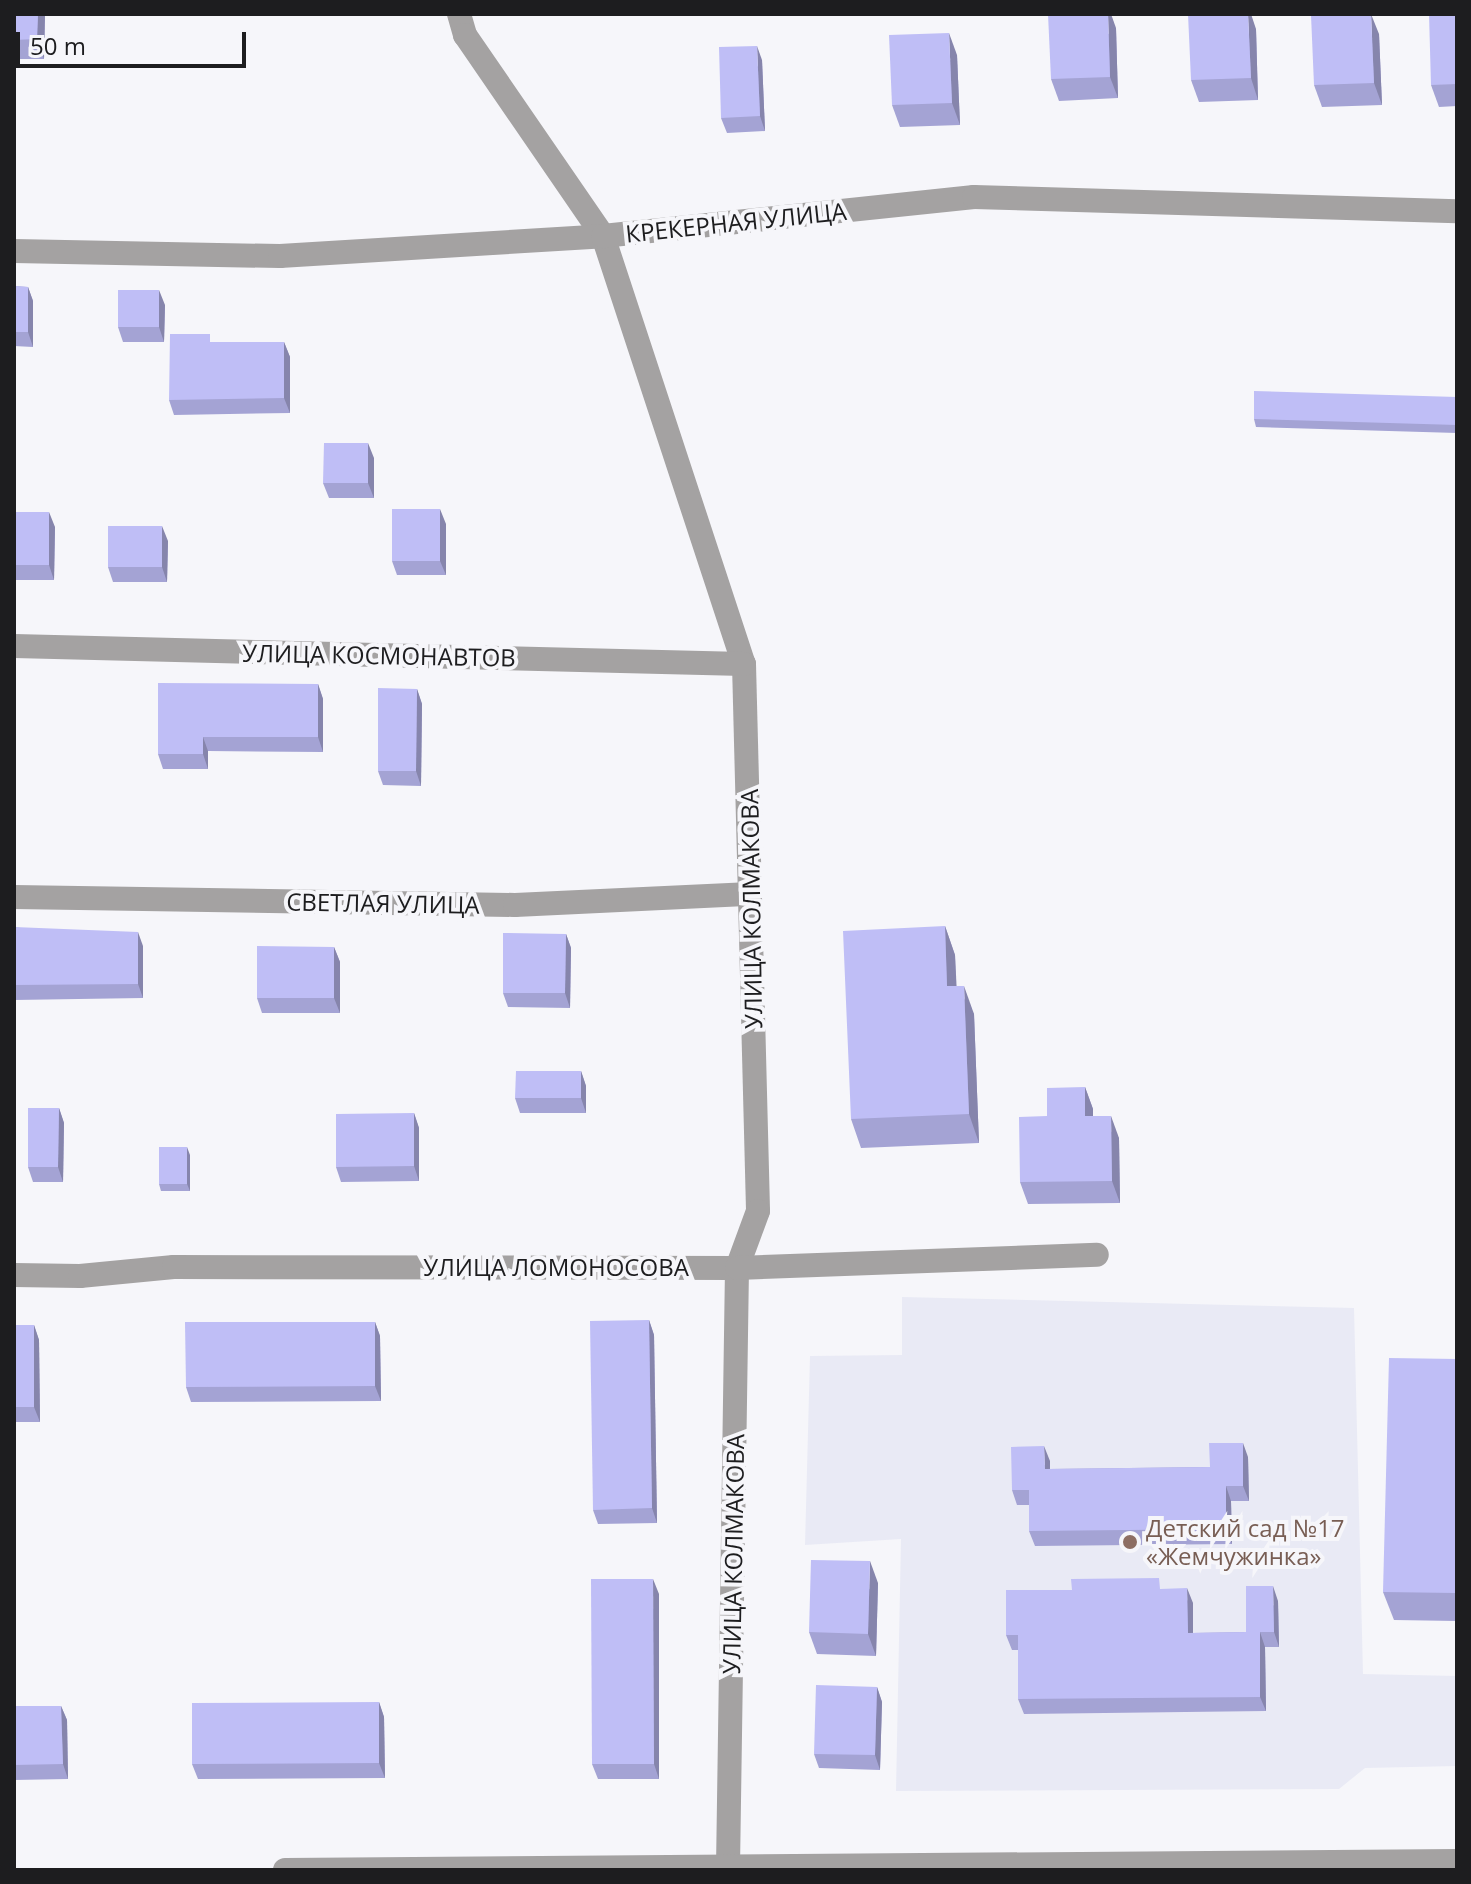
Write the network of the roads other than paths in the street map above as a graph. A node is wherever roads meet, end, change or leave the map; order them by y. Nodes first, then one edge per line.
1 (459, 14) edge
2 (1457, 211) edge
3 (603, 236) junction
4 (14, 251) edge
5 (14, 646) edge
6 (744, 664) junction
7 (751, 894) junction
8 (14, 897) edge
9 (1097, 1255) dead end
10 (737, 1268) junction
11 (14, 1275) edge
12 (1457, 1861) edge
13 (728, 1869) edge
14 (1140, 1869) edge
15 (285, 1870) edge
16 (296, 1870) edge

1 - 3 street, УЛИЦА КОЛМАКОВА
2 - 3 street, КРЕКЕРНАЯ УЛИЦА
3 - 4 street, КРЕКЕРНАЯ УЛИЦА
3 - 6 street, УЛИЦА КОЛМАКОВА
5 - 6 street, УЛИЦА КОСМОНАВТОВ
6 - 7 street, УЛИЦА КОЛМАКОВА
7 - 8 street, СВЕТЛАЯ УЛИЦА
7 - 10 street, УЛИЦА КОЛМАКОВА
9 - 10 street, УЛИЦА ЛОМОНОСОВА
10 - 11 street, УЛИЦА ЛОМОНОСОВА
10 - 13 street, УЛИЦА КОЛМАКОВА
12 - 14 street
13 - 14 street
13 - 16 street
15 - 16 street

